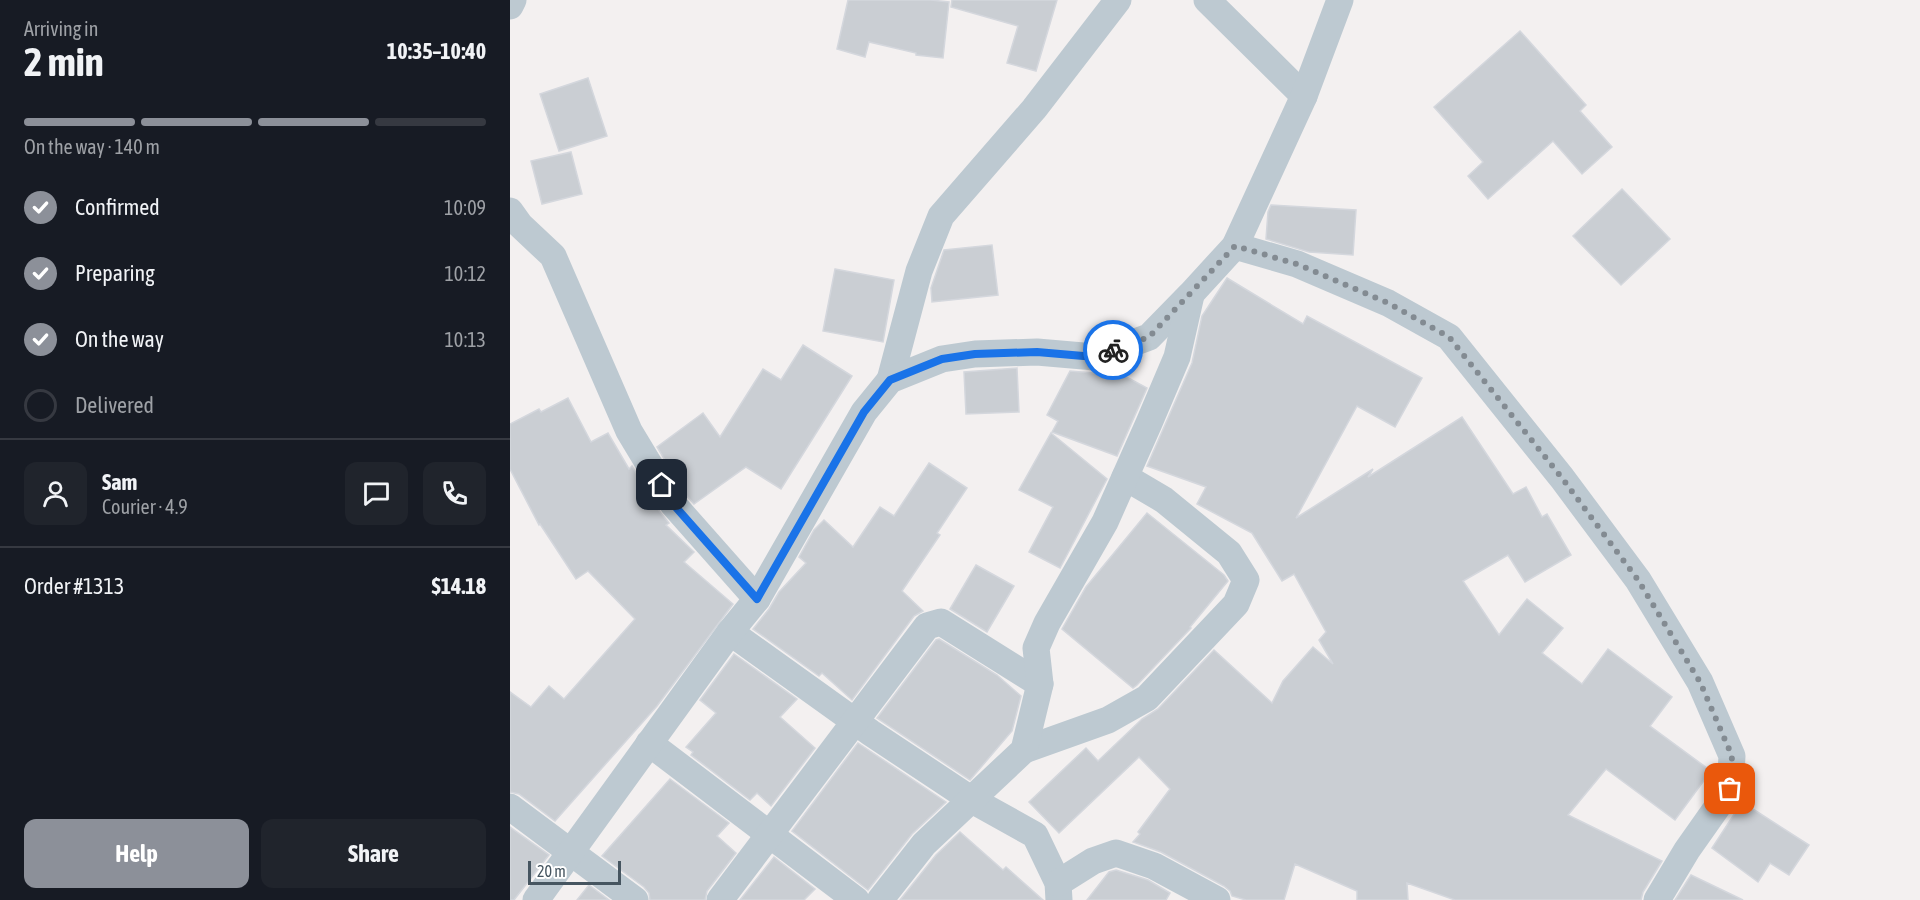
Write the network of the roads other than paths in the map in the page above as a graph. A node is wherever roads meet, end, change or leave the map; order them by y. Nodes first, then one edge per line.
1 (513, 0) edge
2 (1118, 0) edge
3 (1207, 0) edge
4 (1340, 0) edge
5 (510, 6) edge
6 (1304, 96) junction
7 (510, 211) edge
8 (1235, 246) junction
9 (1191, 294) junction
10 (890, 380) junction
11 (1125, 477) junction
12 (757, 599) junction
13 (730, 632) junction
14 (1040, 684) junction
15 (855, 721) junction
16 (650, 743) junction
17 (1024, 750) junction
18 (972, 800) junction
19 (510, 807) edge
20 (769, 834) junction
21 (569, 852) junction
22 (1058, 892) edge
23 (536, 900) edge
24 (635, 900) edge
25 (720, 900) edge
26 (856, 900) edge
27 (880, 900) edge
28 (1217, 900) edge
29 (1657, 900) edge

1 - 5 street
2 - 10 street
3 - 6 street
4 - 6 street
6 - 8 street
7 - 12 street
8 - 9 street
8 - 29 street
9 - 10 street
9 - 11 street
10 - 12 street
11 - 14 street
11 - 17 street
12 - 13 street
13 - 15 street
13 - 16 street
14 - 15 street
14 - 17 street
15 - 18 street
15 - 20 street
16 - 20 street
16 - 21 street
17 - 18 street
18 - 22 street
18 - 27 street
19 - 21 street
20 - 25 street
20 - 26 street
21 - 23 street
21 - 24 street
22 - 28 street

